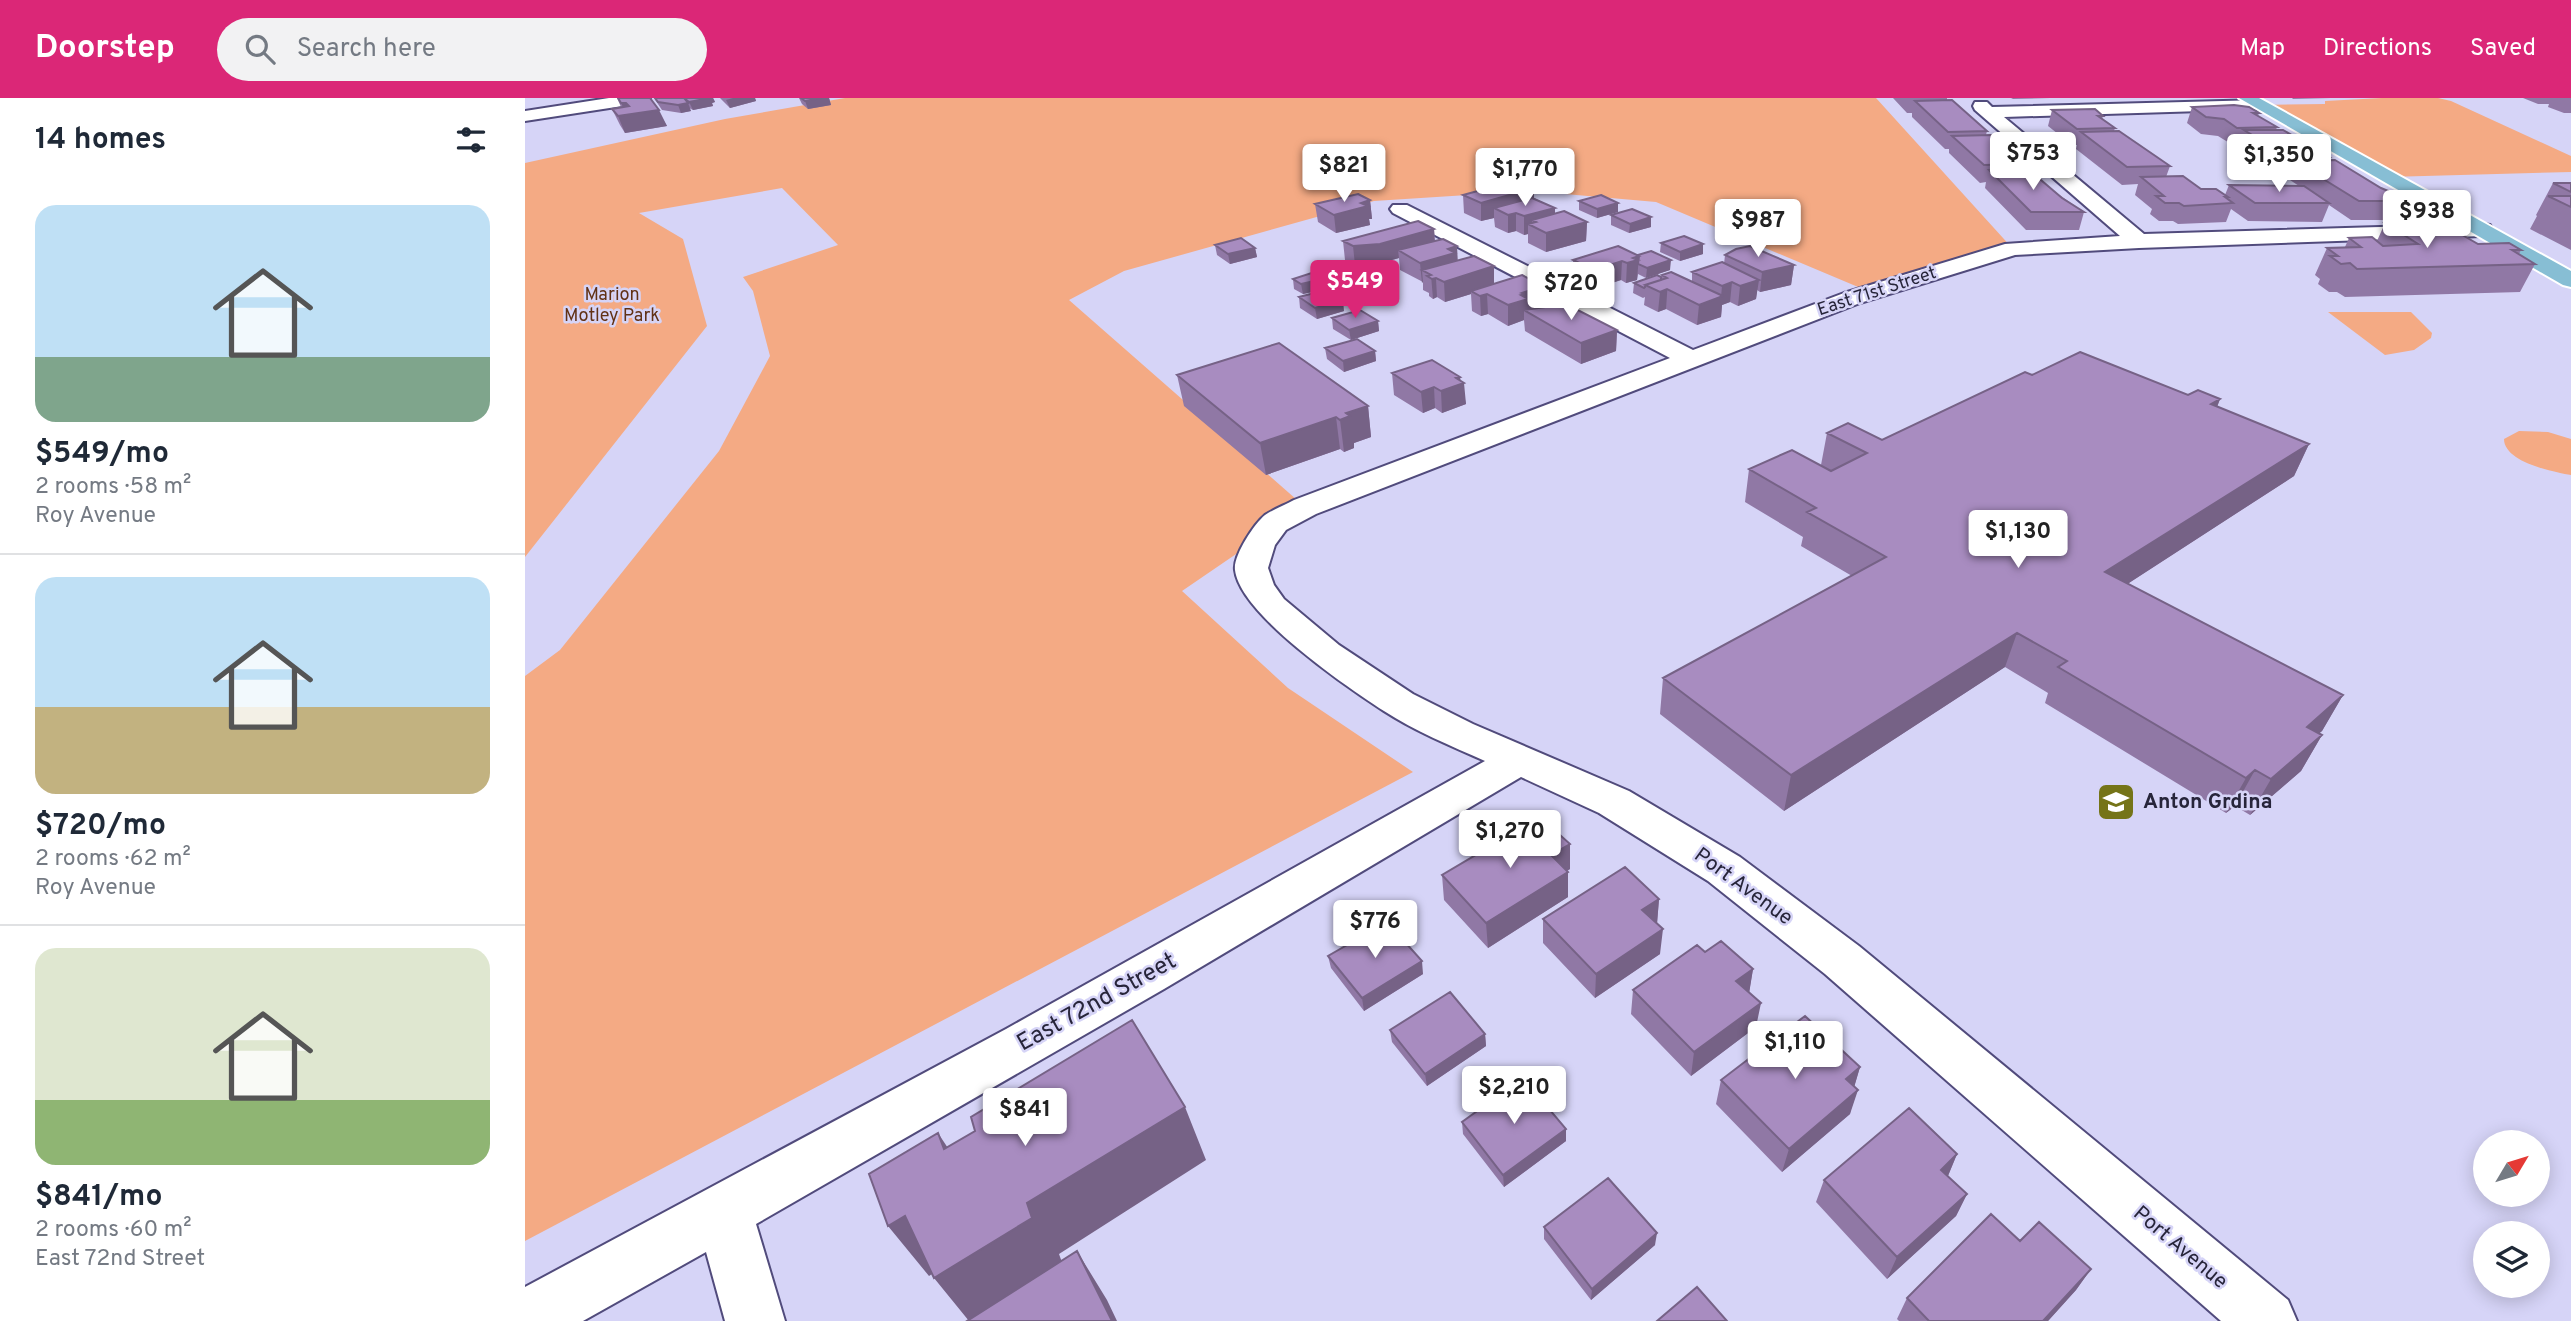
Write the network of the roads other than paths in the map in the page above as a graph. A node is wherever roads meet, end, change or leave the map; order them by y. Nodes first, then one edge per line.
1 (642, 98) edge
2 (1972, 98) edge
3 (2254, 102) edge
4 (1989, 112) junction
5 (525, 116) edge
6 (1400, 209) dead end
7 (2482, 230) junction
8 (2139, 241) junction
9 (2571, 280) edge
10 (1691, 359) junction
11 (1305, 507) joint
12 (1517, 761) junction
13 (724, 1212) junction
14 (525, 1320) edge
15 (755, 1321) edge
16 (2267, 1321) edge

1 - 5 street
2 - 4 street
3 - 4 street
3 - 7 main road
4 - 8 street
6 - 10 street
7 - 8 street, East 71st Street
7 - 9 main road
8 - 10 street, East 71st Street
10 - 11 street, East 71st Street
11 - 12 street, Port Avenue
12 - 13 street, East 72nd Street
12 - 16 street, Port Avenue
13 - 14 street, East 72nd Street
13 - 15 street

